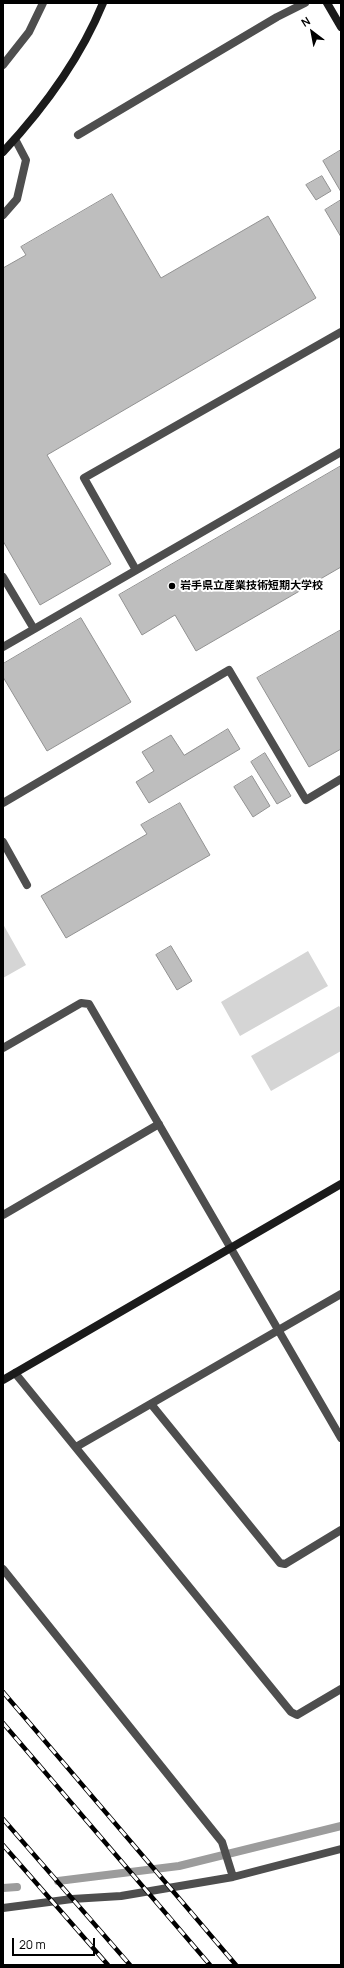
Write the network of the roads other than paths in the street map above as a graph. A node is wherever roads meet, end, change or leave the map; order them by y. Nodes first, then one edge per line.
1 (43, 3) edge
2 (103, 3) edge
3 (305, 3) edge
4 (327, 3) edge
5 (341, 28) edge
6 (4, 61) edge
7 (78, 135) dead end
8 (15, 139) junction
9 (3, 152) edge
10 (3, 215) edge
11 (341, 332) edge
12 (341, 452) edge
13 (136, 570) junction
14 (3, 577) edge
15 (34, 629) junction
16 (3, 647) edge
17 (341, 779) edge
18 (3, 803) edge
19 (3, 842) edge
20 (28, 885) dead end
21 (3, 1048) edge
22 (159, 1124) junction
23 (341, 1184) edge
24 (3, 1215) edge
25 (231, 1248) junction
26 (341, 1294) edge
27 (279, 1330) junction
28 (15, 1373) junction
29 (3, 1380) edge
30 (151, 1404) junction
31 (341, 1438) edge
32 (76, 1448) junction
33 (341, 1530) edge
34 (3, 1569) edge
35 (341, 1689) edge
36 (341, 1849) edge
37 (233, 1877) junction
38 (3, 1908) edge

1 - 6 street
2 - 8 street
3 - 7 street
4 - 5 street
8 - 9 street
8 - 10 street
11 - 13 street
12 - 13 street
13 - 15 street
14 - 15 street
15 - 16 street
17 - 18 street
19 - 20 street
21 - 22 street
22 - 24 street
22 - 25 street
23 - 25 street
25 - 27 street
25 - 28 street
26 - 27 street
27 - 30 street
27 - 31 street
28 - 29 street
28 - 32 street
30 - 32 street
30 - 33 street
32 - 35 street
34 - 37 street
36 - 37 street
37 - 38 street

